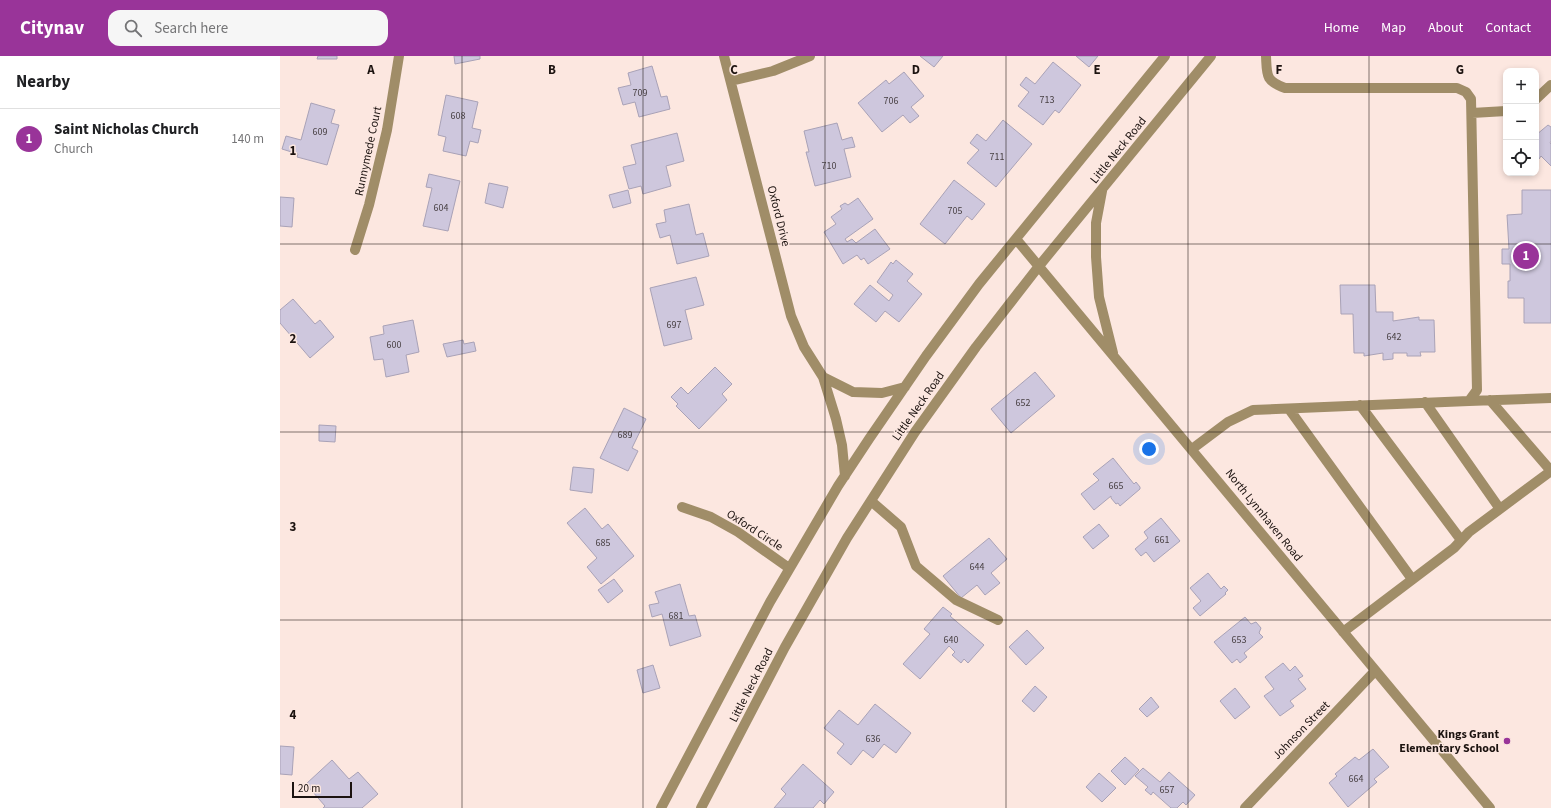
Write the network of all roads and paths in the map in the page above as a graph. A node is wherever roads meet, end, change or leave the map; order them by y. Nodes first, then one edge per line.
1 (399, 56) edge
2 (724, 56) edge
3 (810, 56) edge
4 (1166, 56) edge
5 (1211, 56) edge
6 (1266, 56) edge
7 (731, 81) junction
8 (1551, 85) edge
9 (1539, 96) edge
10 (1503, 111) edge
11 (1472, 113) junction
12 (1103, 189) junction
13 (1016, 239) junction
14 (355, 250) dead end
15 (1039, 266) junction
16 (1113, 355) junction
17 (823, 377) junction
18 (905, 387) junction
19 (1551, 398) edge
20 (1490, 400) junction
21 (1470, 401) junction
22 (1425, 402) junction
23 (1360, 406) junction
24 (1289, 409) junction
25 (1192, 449) junction
26 (1551, 471) edge
27 (845, 476) junction
28 (871, 501) junction
29 (682, 507) dead end
30 (1500, 508) junction
31 (1461, 540) junction
32 (789, 568) junction
33 (1412, 579) junction
34 (998, 620) dead end
35 (1343, 632) junction
36 (1375, 671) junction
37 (662, 808) edge
38 (701, 808) edge
39 (1245, 808) edge
40 (1490, 808) edge

1 - 14 street, Runnymede Court
2 - 7 street, Oxford Drive
3 - 7 street
4 - 13 street, Little Neck Road
5 - 12 street, Little Neck Road
6 - 11 street
7 - 17 street, Oxford Drive
8 - 9 street
10 - 11 street
11 - 21 street
12 - 15 street, Little Neck Road
12 - 16 street
13 - 15 street, North Lynnhaven Road
13 - 18 street, Little Neck Road
15 - 16 street, North Lynnhaven Road
15 - 28 street, Little Neck Road
16 - 25 street, North Lynnhaven Road
17 - 18 street
17 - 27 street, Oxford Drive
18 - 27 street, Little Neck Road
19 - 20 street
20 - 21 street
20 - 26 street
21 - 22 street
22 - 23 street
22 - 30 street
23 - 24 street
23 - 31 street
24 - 25 street
24 - 33 street
25 - 35 street, North Lynnhaven Road
26 - 30 street
27 - 32 street, Little Neck Road
28 - 34 street
28 - 38 street, Little Neck Road
29 - 32 street, Oxford Circle
30 - 31 street
31 - 33 street
32 - 37 street, Little Neck Road
33 - 35 street
35 - 36 street, North Lynnhaven Road
36 - 39 street, Johnson Street
36 - 40 street, North Lynnhaven Road

